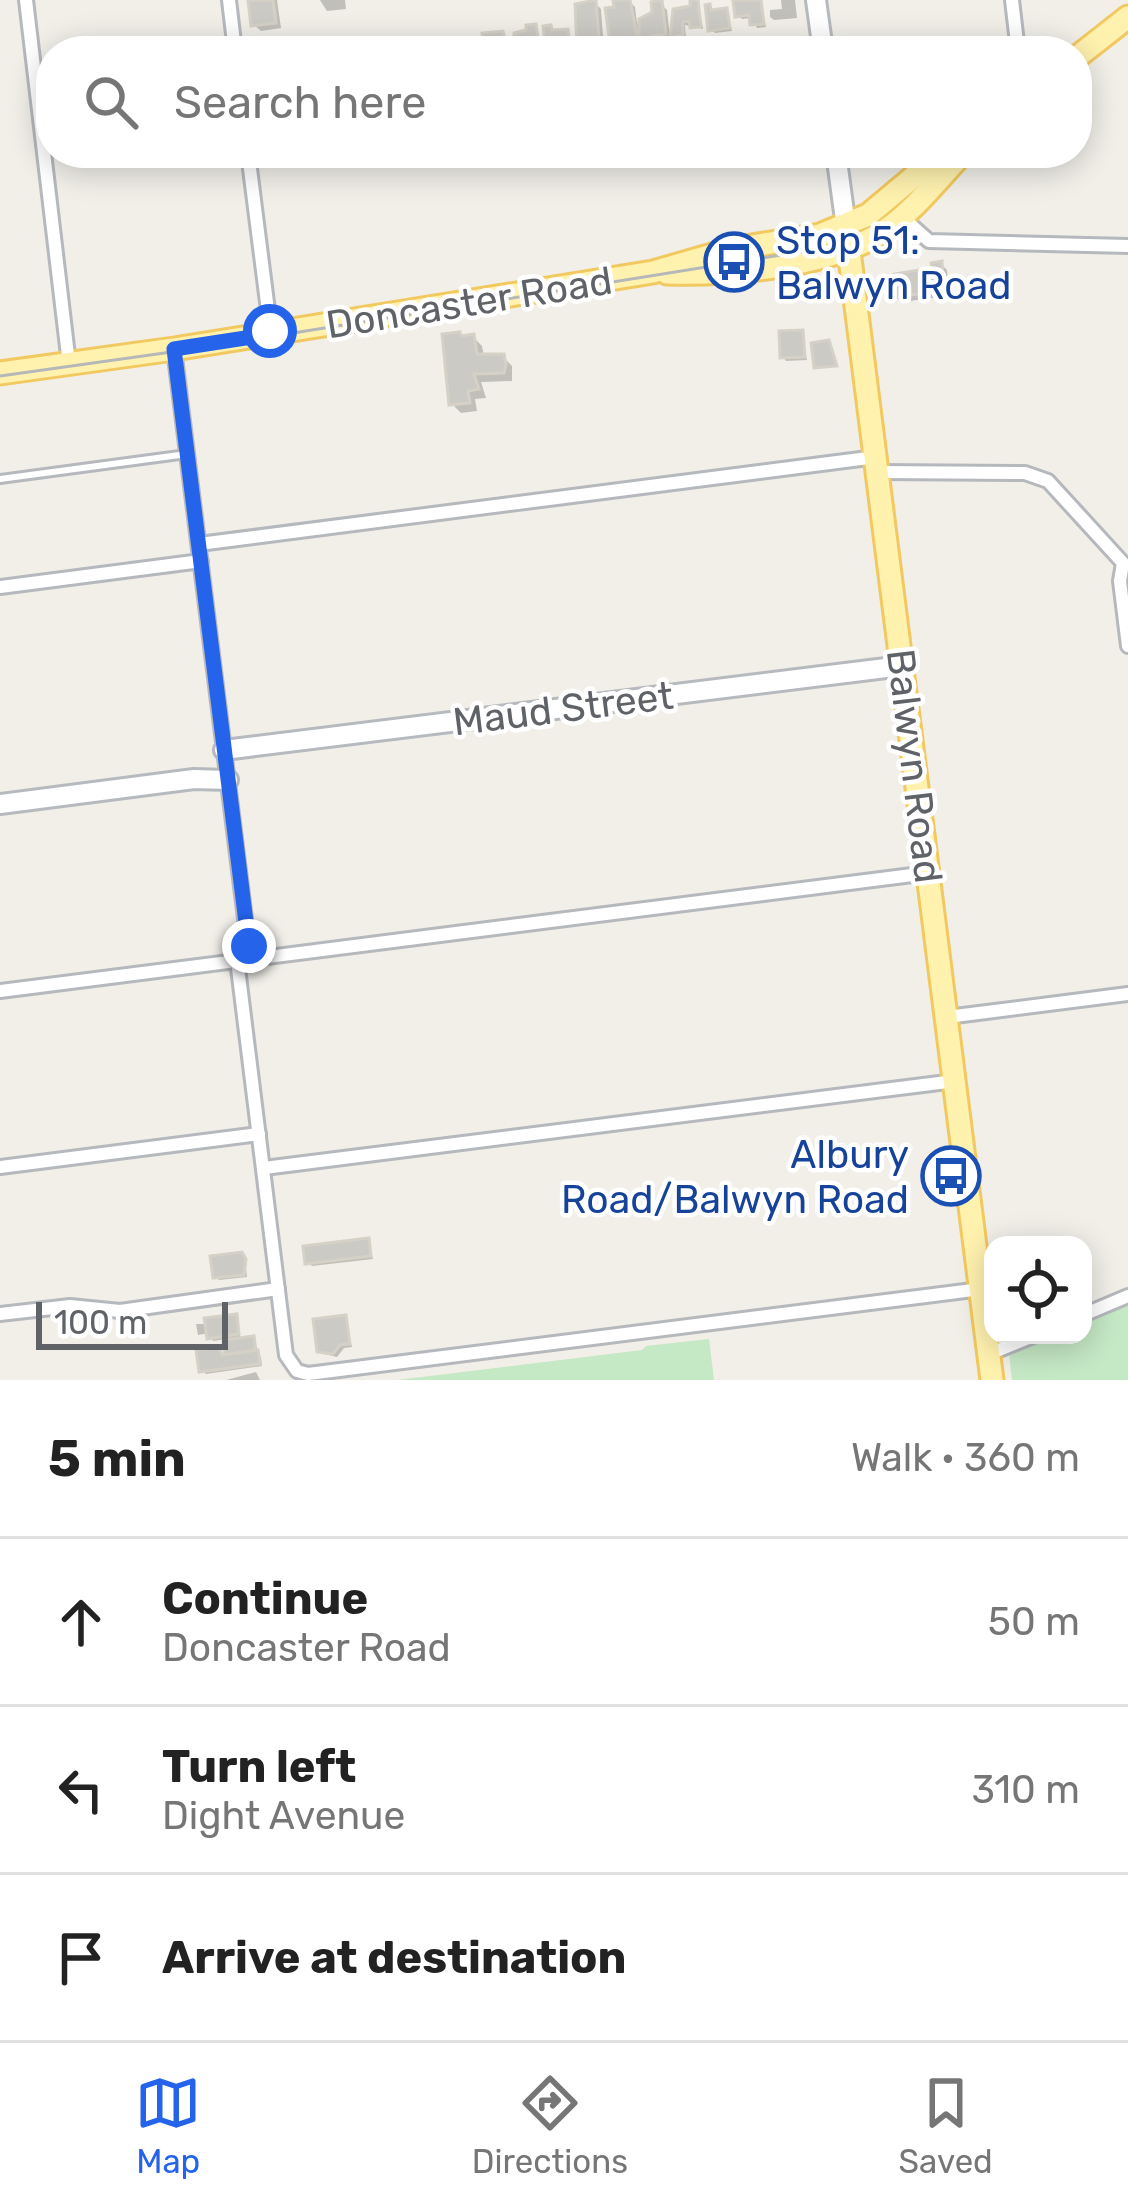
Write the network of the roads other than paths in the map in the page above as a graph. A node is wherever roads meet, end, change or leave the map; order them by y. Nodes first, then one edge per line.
1 (26, 0) edge
2 (229, 0) edge
3 (816, 0) edge
4 (1012, 0) edge
5 (1128, 17) edge
6 (233, 36) edge
7 (821, 36) edge
8 (1016, 36) edge
9 (1092, 45) edge
10 (36, 85) edge
11 (46, 168) edge
12 (250, 168) edge
13 (838, 168) edge
14 (925, 168) edge
15 (949, 168) edge
16 (902, 217) junction
17 (848, 238) junction
18 (1128, 246) edge
19 (271, 334) junction
20 (174, 349) junction
21 (69, 364) junction
22 (0, 373) edge
23 (187, 454) junction
24 (877, 464) junction
25 (0, 479) edge
26 (199, 544) junction
27 (201, 561) junction
28 (1126, 566) edge
29 (0, 587) edge
30 (1128, 646) edge
31 (902, 666) junction
32 (226, 767) junction
33 (0, 804) edge
34 (928, 873) junction
35 (244, 959) junction
36 (0, 991) edge
37 (1128, 994) edge
38 (946, 1017) junction
39 (955, 1081) junction
40 (259, 1133) junction
41 (0, 1167) edge
42 (264, 1168) junction
43 (278, 1289) junction
44 (981, 1289) junction
45 (1128, 1296) edge
46 (1092, 1311) edge
47 (0, 1314) edge
48 (1014, 1344) edge
49 (989, 1354) junction
50 (992, 1380) edge

1 - 10 street
2 - 6 street
3 - 7 street
4 - 8 street
5 - 9 main road
11 - 21 street
12 - 19 street
13 - 17 street, Balwyn Road
14 - 17 main road, Doncaster Road
15 - 16 main road, Doncaster Road
16 - 17 main road, Doncaster Road
16 - 18 street
17 - 19 main road, Doncaster Road
17 - 24 main road, Balwyn Road
19 - 20 main road, Doncaster Road
20 - 21 main road, Doncaster Road
20 - 23 street
21 - 22 main road, Doncaster Road
23 - 25 lane
23 - 26 street
24 - 26 street
24 - 28 street
24 - 31 main road, Balwyn Road
26 - 27 street
27 - 29 street
27 - 32 street
28 - 30 street
31 - 32 street, Maud Street
31 - 34 main road, Balwyn Road
32 - 33 street, Maud Street
32 - 35 street
34 - 35 street
34 - 38 main road, Balwyn Road
35 - 36 street
35 - 40 street
37 - 38 street
38 - 39 main road, Balwyn Road
39 - 42 street
39 - 44 main road, Balwyn Road
40 - 41 street
40 - 42 street
42 - 43 street
43 - 44 street
43 - 47 street
44 - 49 main road, Balwyn Road
45 - 46 street
48 - 49 street
49 - 50 main road, Balwyn Road

